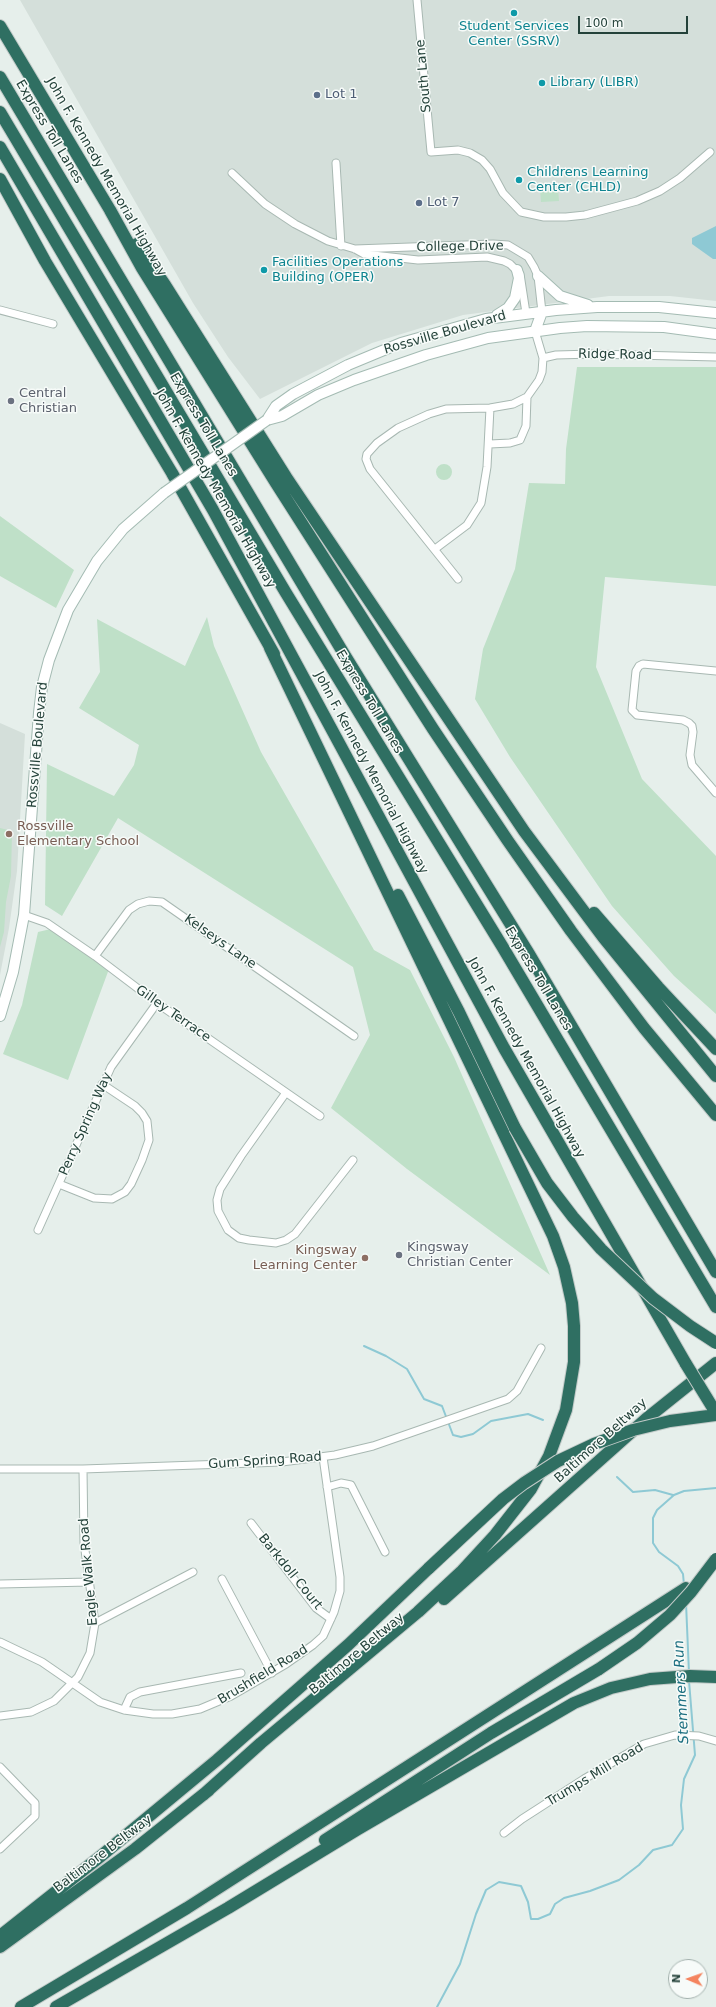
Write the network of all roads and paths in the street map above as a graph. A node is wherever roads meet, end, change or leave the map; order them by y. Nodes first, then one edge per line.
1 (417, 0) edge
2 (0, 26) edge
3 (0, 77) edge
4 (0, 112) edge
5 (0, 148) edge
6 (710, 152) dead end
7 (336, 163) dead end
8 (232, 173) dead end
9 (0, 179) edge
10 (110, 210) junction
11 (341, 246) junction
12 (355, 250) junction
13 (517, 270) junction
14 (538, 276) junction
15 (597, 307) junction
16 (0, 310) edge
17 (542, 312) junction
18 (526, 313) junction
19 (716, 313) edge
20 (486, 319) junction
21 (53, 324) dead end
22 (535, 331) junction
23 (716, 334) edge
24 (716, 357) edge
25 (543, 358) junction
26 (527, 397) junction
27 (490, 408) junction
28 (267, 420) junction
29 (490, 444) junction
30 (435, 549) junction
31 (458, 579) dead end
32 (270, 648) junction
33 (716, 671) edge
34 (493, 783) junction
35 (716, 793) edge
36 (24, 915) junction
37 (95, 956) junction
38 (156, 1003) junction
39 (0, 1016) edge
40 (354, 1036) dead end
41 (716, 1049) edge
42 (716, 1076) edge
43 (102, 1084) junction
44 (285, 1094) junction
45 (716, 1114) edge
46 (320, 1116) dead end
47 (353, 1160) dead end
48 (59, 1184) junction
49 (38, 1230) dead end
50 (716, 1272) edge
51 (716, 1307) edge
52 (716, 1343) edge
53 (541, 1348) dead end
54 (716, 1363) edge
55 (716, 1414) edge
56 (323, 1457) junction
57 (0, 1469) edge
58 (83, 1469) junction
59 (327, 1487) junction
60 (251, 1522) dead end
61 (385, 1552) dead end
62 (716, 1559) edge
63 (716, 1571) edge
64 (193, 1572) dead end
65 (222, 1579) dead end
66 (89, 1582) junction
67 (0, 1584) edge
68 (331, 1619) junction
69 (95, 1623) junction
70 (0, 1642) edge
71 (241, 1673) dead end
72 (272, 1673) junction
73 (714, 1676) edge
74 (72, 1684) junction
75 (124, 1710) junction
76 (0, 1716) edge
77 (716, 1740) edge
78 (0, 1767) edge
79 (204, 1795) junction
80 (504, 1833) dead end
81 (0, 1849) edge
82 (211, 1916) junction
83 (0, 1936) edge
84 (0, 1947) edge
85 (20, 2007) edge
86 (56, 2007) edge

1 - 6 street, South Lane
2 - 10 highway, John F. Kennedy Memorial Highway
3 - 50 highway, Express Toll Lanes
4 - 51 highway, Express Toll Lanes
5 - 55 highway, John F. Kennedy Memorial Highway, bridge
7 - 11 street
8 - 11 street, College Drive
9 - 32 highway
10 - 34 highway
10 - 45 highway, John F. Kennedy Memorial Highway
11 - 12 street, College Drive
12 - 13 street, College Drive
12 - 14 street, College Drive
13 - 18 street
13 - 20 main road
14 - 15 main road
14 - 17 street, College Drive
15 - 17 main road, Rossville Boulevard
15 - 19 main road, Rossville Boulevard
16 - 21 street
17 - 18 main road, Rossville Boulevard
17 - 22 main road
18 - 20 main road, Rossville Boulevard
18 - 22 main road
20 - 28 main road, Rossville Boulevard
22 - 23 main road, Rossville Boulevard
22 - 25 street
22 - 28 main road, Rossville Boulevard
24 - 25 street, Ridge Road
25 - 26 street
26 - 27 street
26 - 29 street
27 - 29 street
27 - 30 street
28 - 36 main road, Rossville Boulevard, bridge
29 - 30 street
30 - 31 street
32 - 52 highway, bridge
32 - 79 highway
33 - 35 street
34 - 41 highway
34 - 42 highway
36 - 37 street, Gilley Terrace
36 - 39 main road, Rossville Boulevard
37 - 38 street, Gilley Terrace
37 - 40 street, Kelseys Lane
38 - 43 street, Perry Spring Way
38 - 44 street, Gilley Terrace
43 - 48 street, Perry Spring Way
43 - 48 street
44 - 46 street, Gilley Terrace
44 - 47 street
48 - 49 street, Perry Spring Way
53 - 56 street, Gum Spring Road
54 - 79 highway, Baltimore Beltway
55 - 83 highway, bridge
56 - 58 street, Gum Spring Road
56 - 59 street, Brushfield Road
57 - 58 street, Gum Spring Road
58 - 66 street, Eagle Walk Road
59 - 61 street
59 - 68 street, Brushfield Road
60 - 68 street, Barkdoll Court
62 - 82 highway, bridge
63 - 85 highway
64 - 69 street
65 - 72 street
66 - 67 street
66 - 69 street, Eagle Walk Road
68 - 72 street, Brushfield Road
69 - 74 street, Eagle Walk Road
70 - 74 street, Brushfield Road
71 - 75 street
72 - 75 street, Brushfield Road
73 - 82 highway
74 - 75 street, Brushfield Road
74 - 76 street, Eagle Walk Road
77 - 80 street, Trumps Mill Road
78 - 81 street
79 - 84 highway, Baltimore Beltway
82 - 86 highway

